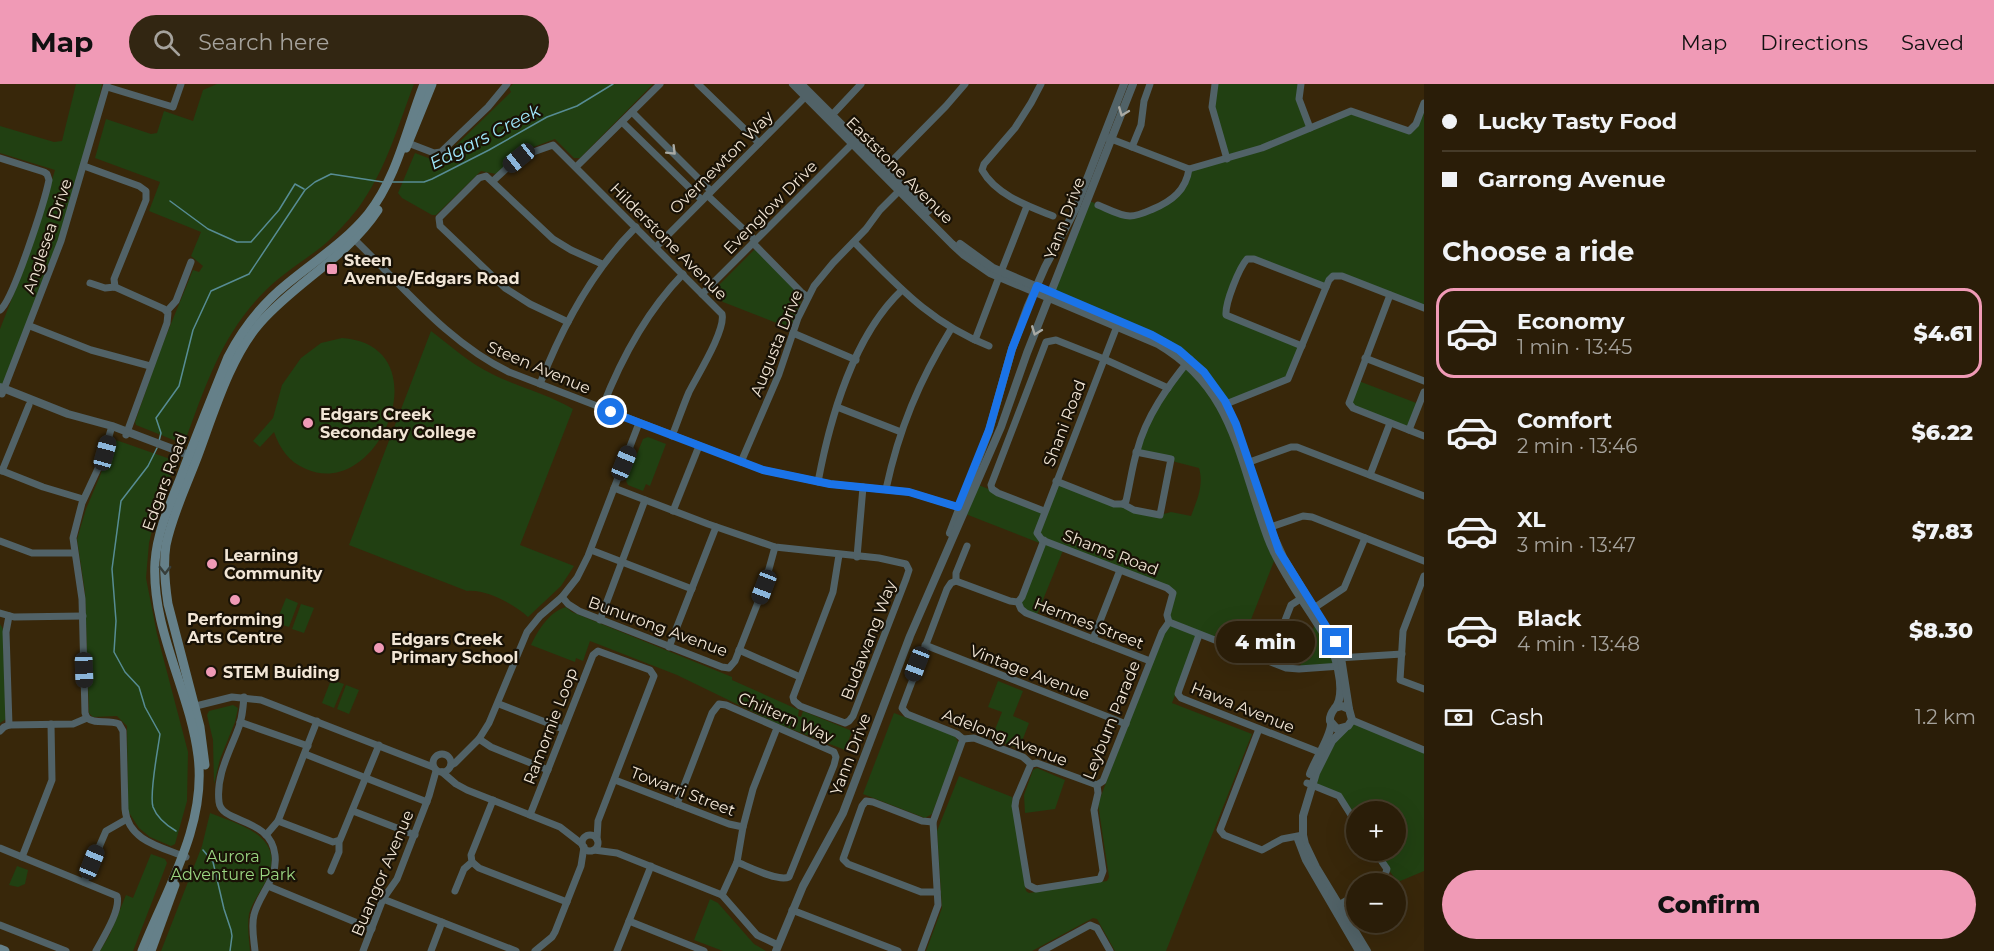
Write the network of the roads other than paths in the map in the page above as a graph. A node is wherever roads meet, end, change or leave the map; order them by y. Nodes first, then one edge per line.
1 (181, 84) edge
2 (424, 84) edge
3 (432, 84) edge
4 (507, 84) edge
5 (660, 84) edge
6 (698, 84) edge
7 (793, 84) edge
8 (801, 84) edge
9 (861, 84) edge
10 (964, 84) edge
11 (1041, 84) edge
12 (1124, 84) edge
13 (1133, 84) edge
14 (1150, 84) edge
15 (1215, 84) edge
16 (1301, 84) edge
17 (107, 86) edge
18 (807, 94) junction
19 (1424, 103) edge
20 (632, 112) junction
21 (830, 117) junction
22 (622, 122) junction
23 (1310, 128) junction
24 (1108, 138) junction
25 (854, 141) junction
26 (408, 143) junction
27 (759, 143) junction
28 (1132, 147) junction
29 (0, 158) edge
30 (1227, 159) junction
31 (84, 166) junction
32 (576, 167) junction
33 (395, 168) junction
34 (1190, 169) junction
35 (883, 170) junction
36 (493, 181) junction
37 (901, 189) junction
38 (707, 195) junction
39 (1098, 205) dead end
40 (1027, 206) junction
41 (1053, 216) dead end
42 (636, 227) junction
43 (352, 237) junction
44 (754, 242) junction
45 (854, 242) junction
46 (656, 247) junction
47 (191, 262) dead end
48 (602, 264) junction
49 (683, 274) junction
50 (1000, 275) junction
51 (90, 283) dead end
52 (115, 287) junction
53 (1326, 287) junction
54 (1036, 289) junction
55 (902, 290) junction
56 (702, 294) junction
57 (1050, 295) junction
58 (1390, 295) junction
59 (808, 297) junction
60 (1424, 308) edge
61 (0, 310) edge
62 (167, 311) junction
63 (568, 321) junction
64 (1118, 323) junction
65 (30, 326) junction
66 (951, 329) junction
67 (793, 333) junction
68 (975, 340) junction
69 (989, 345) dead end
70 (1302, 346) junction
71 (1104, 358) junction
72 (1365, 358) junction
73 (856, 360) junction
74 (1188, 361) junction
75 (150, 366) junction
76 (1424, 381) edge
77 (540, 384) junction
78 (1168, 388) junction
79 (2, 391) edge
80 (1424, 392) edge
81 (29, 405) junction
82 (1224, 405) junction
83 (837, 407) junction
84 (603, 408) junction
85 (639, 423) junction
86 (1390, 423) junction
87 (111, 428) junction
88 (1409, 430) junction
89 (901, 432) junction
90 (126, 434) junction
91 (672, 436) junction
92 (1424, 436) edge
93 (699, 446) junction
94 (1136, 452) junction
95 (191, 457) junction
96 (741, 462) junction
97 (1246, 463) junction
98 (1, 471) edge
99 (1370, 475) junction
100 (818, 482) junction
101 (1056, 482) junction
102 (863, 487) junction
103 (614, 488) junction
104 (886, 489) junction
105 (1424, 496) edge
106 (83, 499) junction
107 (645, 500) junction
108 (1123, 504) junction
109 (958, 507) junction
110 (673, 511) junction
111 (1044, 511) junction
112 (716, 527) junction
113 (1267, 528) junction
114 (1041, 538) junction
115 (1365, 538) junction
116 (0, 541) edge
117 (967, 546) dead end
118 (775, 547) junction
119 (591, 550) junction
120 (74, 553) junction
121 (838, 555) junction
122 (857, 557) junction
123 (1424, 561) edge
124 (622, 562) junction
125 (941, 563) junction
126 (1120, 570) junction
127 (1424, 576) edge
128 (956, 581) junction
129 (692, 589) junction
130 (1173, 593) joint
131 (562, 597) junction
132 (1302, 598) junction
133 (1018, 602) junction
134 (1312, 609) junction
135 (0, 614) edge
136 (9, 616) junction
137 (83, 616) junction
138 (600, 620) junction
139 (1169, 622) junction
140 (1199, 635) junction
141 (1093, 639) junction
142 (925, 645) junction
143 (669, 647) junction
144 (739, 650) junction
145 (1402, 654) junction
146 (1150, 661) junction
147 (1269, 661) junction
148 (1340, 662) junction
149 (800, 677) junction
150 (1424, 689) edge
151 (244, 697) junction
152 (498, 704) junction
153 (191, 707) junction
154 (1335, 708) junction
155 (1349, 709) junction
156 (87, 718) junction
157 (1352, 720) junction
158 (317, 721) junction
159 (240, 722) junction
160 (51, 724) junction
161 (1125, 724) junction
162 (1331, 724) junction
163 (9, 725) junction
164 (777, 728) junction
165 (1345, 728) junction
166 (564, 729) junction
167 (1258, 729) junction
168 (0, 731) edge
169 (479, 739) junction
170 (963, 739) junction
171 (379, 745) junction
172 (467, 749) junction
173 (306, 750) junction
174 (1424, 750) edge
175 (1322, 753) junction
176 (448, 757) junction
177 (1031, 764) junction
178 (450, 766) junction
179 (436, 767) junction
180 (548, 770) junction
181 (366, 778) junction
182 (615, 780) junction
183 (1310, 784) junction
184 (1097, 785) junction
185 (462, 787) junction
186 (493, 800) junction
187 (427, 802) junction
188 (677, 804) junction
189 (1346, 807) edge
190 (353, 811) junction
191 (530, 814) junction
192 (127, 819) junction
193 (278, 821) junction
194 (598, 821) junction
195 (933, 822) junction
196 (743, 827) junction
197 (568, 831) junction
198 (266, 835) junction
199 (414, 835) junction
200 (587, 835) junction
201 (1300, 835) junction
202 (597, 839) junction
203 (339, 841) junction
204 (583, 845) junction
205 (0, 848) edge
206 (593, 850) junction
207 (617, 853) junction
208 (184, 856) junction
209 (22, 857) junction
210 (472, 862) junction
211 (737, 862) junction
212 (581, 866) junction
213 (651, 866) junction
214 (331, 871) dead end
215 (84, 882) junction
216 (268, 886) junction
217 (455, 891) dead end
218 (937, 892) junction
219 (722, 895) junction
220 (383, 899) junction
221 (1346, 901) edge
222 (567, 902) junction
223 (1337, 906) junction
224 (792, 910) junction
225 (629, 921) junction
226 (442, 922) junction
227 (0, 924) edge
228 (372, 929) junction
229 (691, 948) edge
230 (777, 948) edge
231 (0, 949) edge
232 (5, 951) edge
233 (66, 951) edge
234 (96, 951) edge
235 (142, 951) edge
236 (151, 951) edge
237 (255, 951) edge
238 (363, 951) edge
239 (431, 951) edge
240 (516, 951) edge
241 (536, 951) edge
242 (617, 951) edge
243 (704, 951) edge
244 (898, 951) edge
245 (921, 951) edge
246 (1042, 951) edge
247 (1110, 951) edge
248 (1359, 951) edge
249 (1367, 951) edge

1 - 17 street
2 - 33 main road, Edgars Road
3 - 26 main road, Edgars Road
4 - 26 street
5 - 20 street
6 - 27 street
7 - 18 street, Eaststone Avenue
8 - 18 street, Eaststone Avenue
9 - 21 street
10 - 35 street
11 - 40 street
12 - 24 street, Yann Drive
13 -> 24 street, Yann Drive
14 - 28 street
15 - 30 street
16 - 23 street
17 - 31 street, Anglesea Drive
18 - 21 street, Eaststone Avenue
18 - 27 street, Overnewton Way
19 - 23 street
20 - 22 street
20 -> 38 street
21 - 25 street, Eaststone Avenue
22 - 32 street
22 - 38 street
23 - 30 street
24 - 28 street
24 - 54 street, Yann Drive
24 - 57 street, Yann Drive
25 - 35 street, Eaststone Avenue
25 - 44 street, Evenglow Drive
26 - 33 main road, Edgars Road
27 - 38 street, Overnewton Way
28 - 34 street
29 - 61 street
30 - 34 street
31 - 52 street
31 - 65 street, Anglesea Drive
32 - 36 street, Hilderstone Avenue
32 - 42 street, Hilderstone Avenue
33 - 43 main road, Edgars Road
34 - 39 street
35 - 37 street, Eaststone Avenue
36 - 48 street
36 - 63 street
37 - 45 street, Augusta Drive
37 - 50 street, Eaststone Avenue
37 - 50 street, Eaststone Avenue
38 - 44 street
38 - 46 street, Overnewton Way
40 - 41 street
40 - 50 street
42 - 46 street, Hilderstone Avenue
42 - 48 street
43 - 77 street, Steen Avenue
43 - 95 main road, Edgars Road
44 - 56 street, Evenglow Drive
44 - 59 street
45 - 55 street
45 - 59 street, Augusta Drive
46 - 49 street, Hilderstone Avenue
47 - 62 street
48 - 63 street
49 - 56 street, Hilderstone Avenue
49 - 84 street
50 - 54 street
50 - 68 street
51 - 52 street
52 - 62 street
53 - 58 street
53 - 70 street
53 - 70 street
54 - 57 street
54 - 109 street, Yann Drive
55 - 66 street
55 - 73 street
56 - 91 street, Hilderstone Avenue
57 - 64 street
57 -> 125 street, Yann Drive
58 - 60 street
58 - 72 street
59 - 67 street, Augusta Drive
62 - 75 street
63 - 77 street
64 - 71 street, Shani Road
64 - 74 street
65 - 75 street
65 - 79 street, Anglesea Drive
66 - 68 street
66 - 89 street
67 - 73 street
67 - 96 street, Augusta Drive
68 - 69 street
70 - 82 street
71 - 78 street
71 - 101 street, Shani Road
71 - 111 street
72 - 76 street
72 - 86 street
73 - 83 street
74 - 78 street
74 - 82 street
75 - 90 street
77 - 84 street, Steen Avenue
78 - 94 street
79 - 81 street
79 - 87 street
80 - 88 street
81 - 87 street
81 - 98 street
82 - 97 street
83 - 89 street
83 - 100 street
84 - 85 street, Steen Avenue
85 - 91 street, Steen Avenue
85 - 103 street
86 - 88 street
86 - 99 street
87 - 90 street
87 - 106 street
88 - 92 street
89 - 104 street
90 - 95 street
91 - 93 street, Steen Avenue
93 - 96 street, Steen Avenue
93 - 110 street
94 - 108 street
94 - 108 street
95 - 153 main road, Edgars Road
96 - 100 street, Steen Avenue
97 - 99 street
97 - 113 street
98 - 106 street
99 - 105 street
100 - 102 street, Steen Avenue
101 - 108 street
101 - 111 street, Shani Road
102 - 104 street, Steen Avenue
102 - 122 street
103 - 107 street
103 - 119 street
104 - 109 street, Steen Avenue
106 - 120 street
107 - 110 street
107 - 124 street
109 - 125 street, Yann Drive
110 - 112 street
111 - 114 street, Shani Road
112 - 118 street
112 - 129 street
113 - 115 street
113 - 132 street
113 - 134 street
114 - 126 street, Shams Road
114 - 133 street, Shani Road
115 - 123 street
115 - 134 street
116 - 120 street
117 - 128 street, Adelong Avenue
118 - 121 street
118 - 144 street, Bunurong Avenue
119 - 124 street
119 - 131 street
120 - 137 street
121 - 122 street, Budawang Way
121 - 149 street, Budawang Way
122 - 149 street, Budawang Way
124 - 129 street
124 - 138 street
125 - 224 street, Yann Drive
126 - 130 street, Shams Road
126 - 141 street
127 - 145 street
128 - 133 street, Hermes Street
128 - 142 street, Adelong Avenue
129 - 143 street
130 - 139 street, Leyburn Parade
131 - 138 street, Bunurong Avenue
131 - 152 street
132 - 134 street
132 - 147 street
133 - 141 street, Hermes Street
134 - 148 street
135 - 136 street
136 - 137 street
136 - 163 street
137 - 156 street
138 - 143 street, Bunurong Avenue
139 - 140 street
139 - 146 street, Leyburn Parade
140 - 147 street
140 - 167 street, Hawa Avenue
141 - 146 street, Hermes Street
142 - 161 street, Vintage Avenue
142 - 170 street, Adelong Avenue
143 - 144 street, Bunurong Avenue
144 - 149 street
145 - 148 street
145 - 150 street
146 - 161 street, Leyburn Parade
147 - 148 street
148 - 154 street
148 - 155 street
151 - 153 street
151 - 158 street
151 - 159 street
152 - 166 street
152 - 169 street
153 - 208 main road, Edgars Road
154 - 155 street
154 - 162 street
155 - 157 street
156 - 160 street
156 - 192 street
157 - 165 street
157 - 174 street
158 - 171 street
158 - 173 street
159 - 173 street
159 - 198 street
160 - 163 street
160 - 209 street
161 - 184 street, Leyburn Parade
162 - 165 street
162 - 175 street
163 - 168 street
164 - 188 street, Chiltern Way
164 - 196 street
164 - 211 street, Chiltern Way
165 - 175 street
166 - 180 street, Ramornie Loop
166 - 182 street, Ramornie Loop
167 - 175 street, Hawa Avenue
167 - 201 street
169 - 172 street
169 - 180 street
170 - 177 street, Adelong Avenue
170 - 195 street
171 - 179 street
171 - 181 street
172 - 176 street
172 - 178 street
173 - 181 street
173 - 193 street
175 - 183 street
176 - 178 street
176 - 179 street
177 - 184 street, Adelong Avenue
177 - 184 street, Leyburn Parade
178 - 179 street
178 - 185 street
179 - 185 street
179 - 187 street, Buangor Avenue
180 - 191 street, Ramornie Loop
181 - 187 street
181 - 190 street
182 - 188 street, Towarri Street
182 - 194 street, Ramornie Loop
183 - 189 street
183 - 201 street
185 - 186 street
186 - 191 street
186 - 210 street
187 - 199 street, Buangor Avenue
188 - 196 street, Towarri Street
190 - 199 street
190 - 203 street
191 - 197 street
192 - 208 street
192 - 215 street
193 - 198 street
193 - 203 street
194 - 200 street, Ramornie Loop
194 - 202 street, Ramornie Loop
195 - 218 street
195 - 218 street
196 - 211 street, Towarri Street
197 - 200 street
197 - 204 street
198 - 216 street
199 - 220 street, Buangor Avenue
200 - 202 street
200 - 204 street
201 - 223 street
202 - 206 street
202 - 207 street
203 - 214 street
204 - 206 street
204 - 212 street
205 - 209 street
206 - 207 street
206 - 212 street
207 - 213 street
208 - 235 main road, Edgars Road
208 - 236 main road, Edgars Road
209 - 215 street
210 - 217 street
210 - 222 street
211 - 219 street, Towarri Street
212 - 222 street
213 - 219 street
213 - 225 street
215 - 234 street
216 - 228 street
216 - 237 street
218 - 245 street
219 - 230 street
220 - 226 street
220 - 228 street, Buangor Avenue
221 - 223 street
222 - 241 street
223 - 248 street
223 - 249 street
224 - 230 street, Yann Drive
224 - 244 street
225 - 229 street
225 - 242 street
226 - 239 street
226 - 240 street
227 - 233 street
228 - 238 street, Buangor Avenue
229 - 243 street
231 - 232 main road
246 - 247 street

